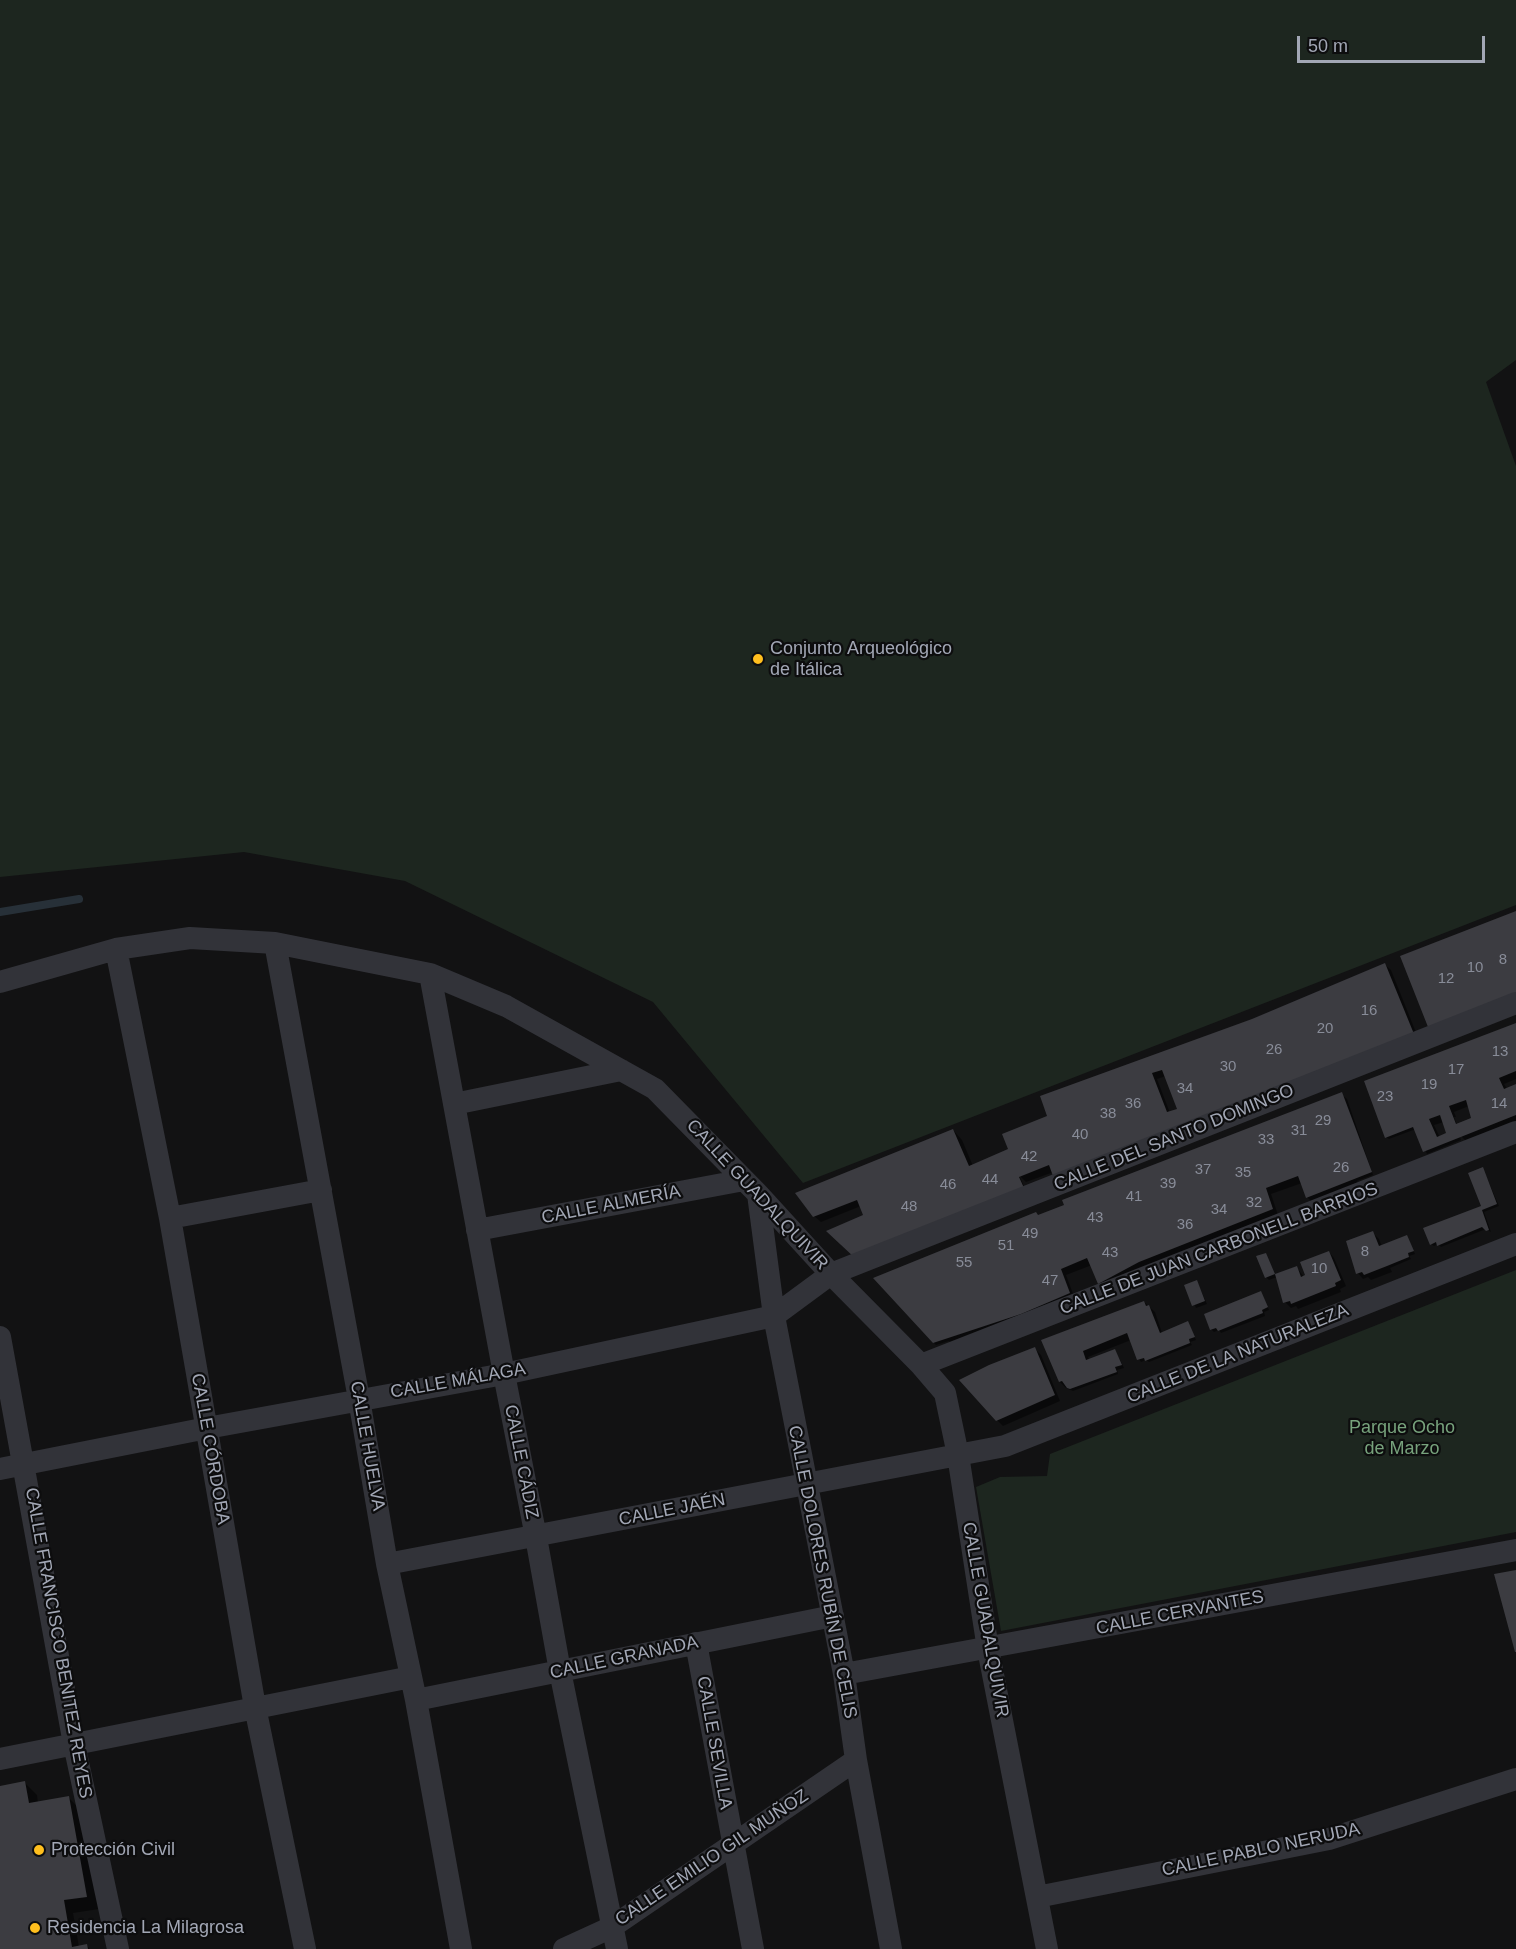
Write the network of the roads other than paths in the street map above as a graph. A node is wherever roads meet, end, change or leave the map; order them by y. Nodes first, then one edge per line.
1 (275, 943) junction
2 (116, 949) junction
3 (430, 974) junction
4 (0, 982) edge
5 (1516, 1003) edge
6 (621, 1070) junction
7 (454, 1104) junction
8 (1516, 1132) edge
9 (751, 1187) junction
10 (321, 1190) junction
11 (170, 1218) junction
12 (477, 1230) junction
13 (1516, 1244) edge
14 (831, 1274) junction
15 (774, 1316) junction
16 (0, 1337) edge
17 (921, 1365) junction
18 (504, 1374) junction
19 (359, 1399) junction
20 (207, 1428) junction
21 (958, 1455) junction
22 (25, 1464) junction
23 (0, 1469) edge
24 (806, 1484) junction
25 (536, 1537) junction
26 (1516, 1550) edge
27 (387, 1564) junction
28 (833, 1616) junction
29 (696, 1643) junction
30 (988, 1649) junction
31 (560, 1671) junction
32 (844, 1674) junction
33 (411, 1677) junction
34 (416, 1700) junction
35 (255, 1707) junction
36 (74, 1744) junction
37 (0, 1759) edge
38 (856, 1760) junction
39 (1516, 1779) edge
40 (733, 1843) junction
41 (1038, 1897) junction
42 (614, 1938) edge
43 (118, 1949) edge
44 (305, 1949) edge
45 (462, 1949) edge
46 (564, 1949) edge
47 (753, 1949) edge
48 (891, 1949) edge
49 (1047, 1949) edge

1 - 2 street, CALLE GUADALQUIVIR
1 - 3 street, CALLE GUADALQUIVIR
1 - 10 street, CALLE HUELVA
2 - 4 street, CALLE GUADALQUIVIR
2 - 11 street, CALLE CÓRDOBA
3 - 6 street, CALLE GUADALQUIVIR
3 - 7 street, CALLE CÁDIZ
5 - 14 street, CALLE DEL SANTO DOMINGO
6 - 7 street
6 - 9 street, CALLE GUADALQUIVIR
7 - 12 street, CALLE CÁDIZ
8 - 17 street, CALLE DE JUAN CARBONELL BARRIOS
9 - 12 street, CALLE ALMERÍA
9 - 14 street, CALLE GUADALQUIVIR
9 - 15 street, CALLE DOLORES RUBÍN DE CELIS
10 - 11 street
10 - 19 street, CALLE HUELVA
11 - 20 street, CALLE CÓRDOBA
12 - 18 street, CALLE CÁDIZ
13 - 21 street, CALLE DE LA NATURALEZA
14 - 15 street, CALLE MÁLAGA
14 - 17 street, CALLE GUADALQUIVIR
15 - 18 street, CALLE MÁLAGA
15 - 24 street, CALLE DOLORES RUBÍN DE CELIS
16 - 22 street, CALLE FRANCISCO BENITEZ REYES
17 - 21 street, CALLE GUADALQUIVIR
18 - 19 street, CALLE MÁLAGA
18 - 25 street, CALLE CÁDIZ
19 - 20 street, CALLE MÁLAGA
19 - 27 street, CALLE HUELVA
20 - 22 street, CALLE MÁLAGA
20 - 35 street, CALLE CÓRDOBA
21 - 24 street, CALLE JAÉN
21 - 30 street, CALLE GUADALQUIVIR
22 - 23 street, CALLE MÁLAGA
22 - 36 street, CALLE FRANCISCO BENITEZ REYES
24 - 25 street, CALLE JAÉN
24 - 28 street, CALLE DOLORES RUBÍN DE CELIS
25 - 27 street, CALLE JAÉN
25 - 31 street, CALLE CÁDIZ
26 - 30 street, CALLE CERVANTES
27 - 33 street, CALLE HUELVA
28 - 29 street, CALLE GRANADA
28 - 32 street, CALLE DOLORES RUBÍN DE CELIS
29 - 31 street, CALLE GRANADA
29 - 40 street, CALLE SEVILLA
30 - 32 street, CALLE CERVANTES
30 - 41 street, CALLE GUADALQUIVIR
31 - 34 street, CALLE GRANADA
31 - 42 street, CALLE CÁDIZ
32 - 38 street, CALLE DOLORES RUBÍN DE CELIS
33 - 34 street, CALLE HUELVA
33 - 35 street
34 - 45 street, CALLE HUELVA
35 - 36 street
35 - 44 street, CALLE CÓRDOBA
36 - 37 street
36 - 43 street, CALLE FRANCISCO BENITEZ REYES
38 - 40 street, CALLE EMILIO GIL MUÑOZ
38 - 48 street, CALLE DOLORES RUBÍN DE CELIS
39 - 41 street, CALLE PABLO NERUDA
40 - 42 street, CALLE EMILIO GIL MUÑOZ
40 - 47 street, CALLE SEVILLA
41 - 49 street, CALLE GUADALQUIVIR
42 - 46 street, CALLE EMILIO GIL MUÑOZ

